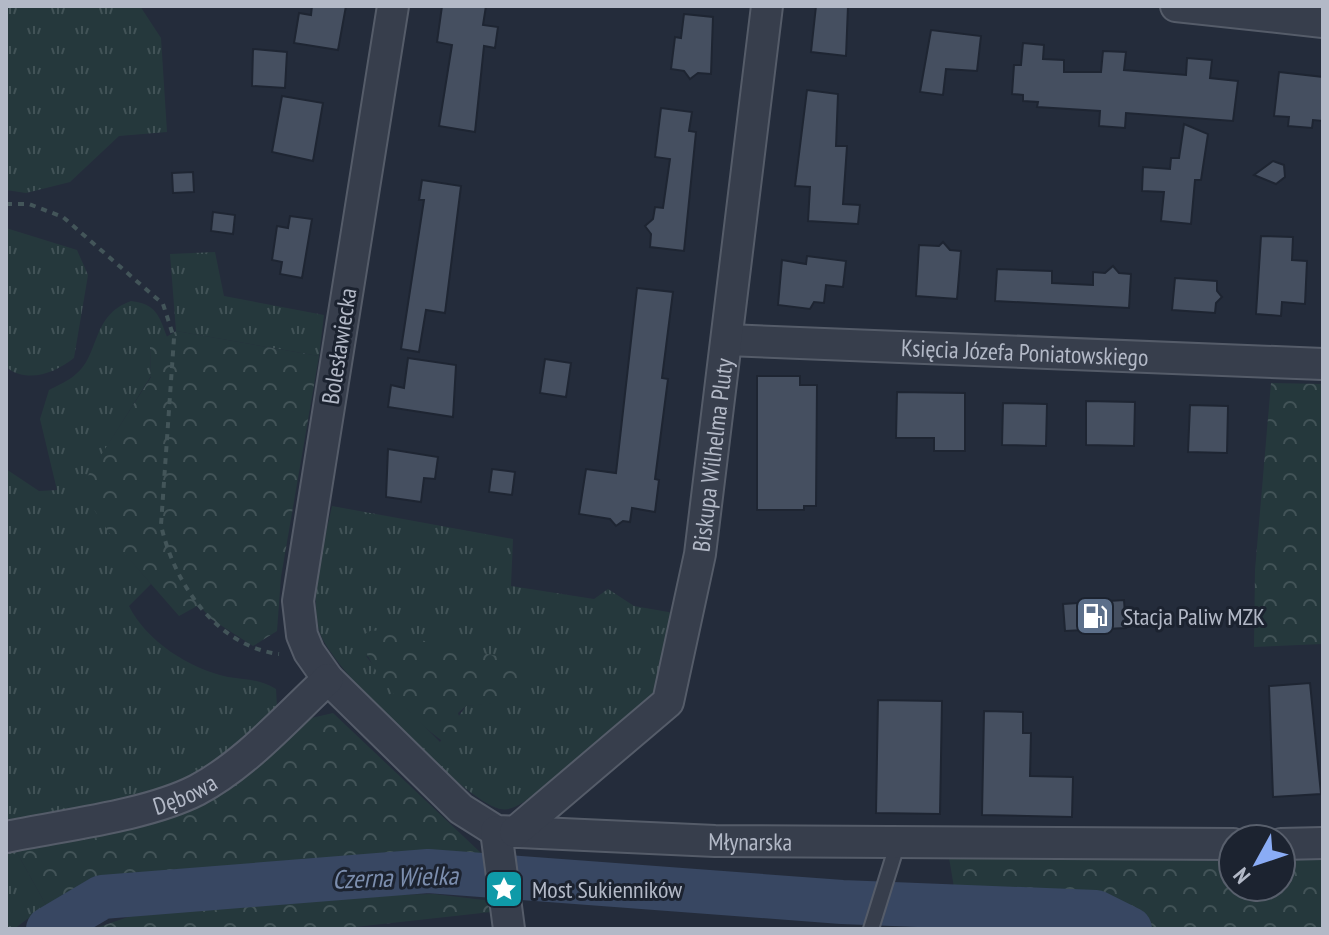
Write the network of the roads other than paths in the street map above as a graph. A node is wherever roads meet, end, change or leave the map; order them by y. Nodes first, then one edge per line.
1 (393, 6) edge
2 (767, 6) edge
3 (1176, 6) edge
4 (1323, 22) edge
5 (727, 340) junction
6 (1323, 364) edge
7 (328, 679) junction
8 (6, 837) edge
9 (503, 839) junction
10 (1323, 843) edge
11 (1297, 844) edge
12 (1217, 845) edge
13 (894, 856) junction
14 (509, 926) edge
15 (871, 929) edge

1 - 7 street, Bolesławiecka
2 - 5 street, Biskupa Wilhelma Pluty
3 - 4 street
5 - 6 street, Księcia Józefa Poniatowskiego
5 - 9 street, Biskupa Wilhelma Pluty
7 - 8 street, Dębowa
7 - 9 street, Młynarska
9 - 13 street, Młynarska
9 - 14 street
10 - 11 street
12 - 13 street, Młynarska
13 - 15 lane

